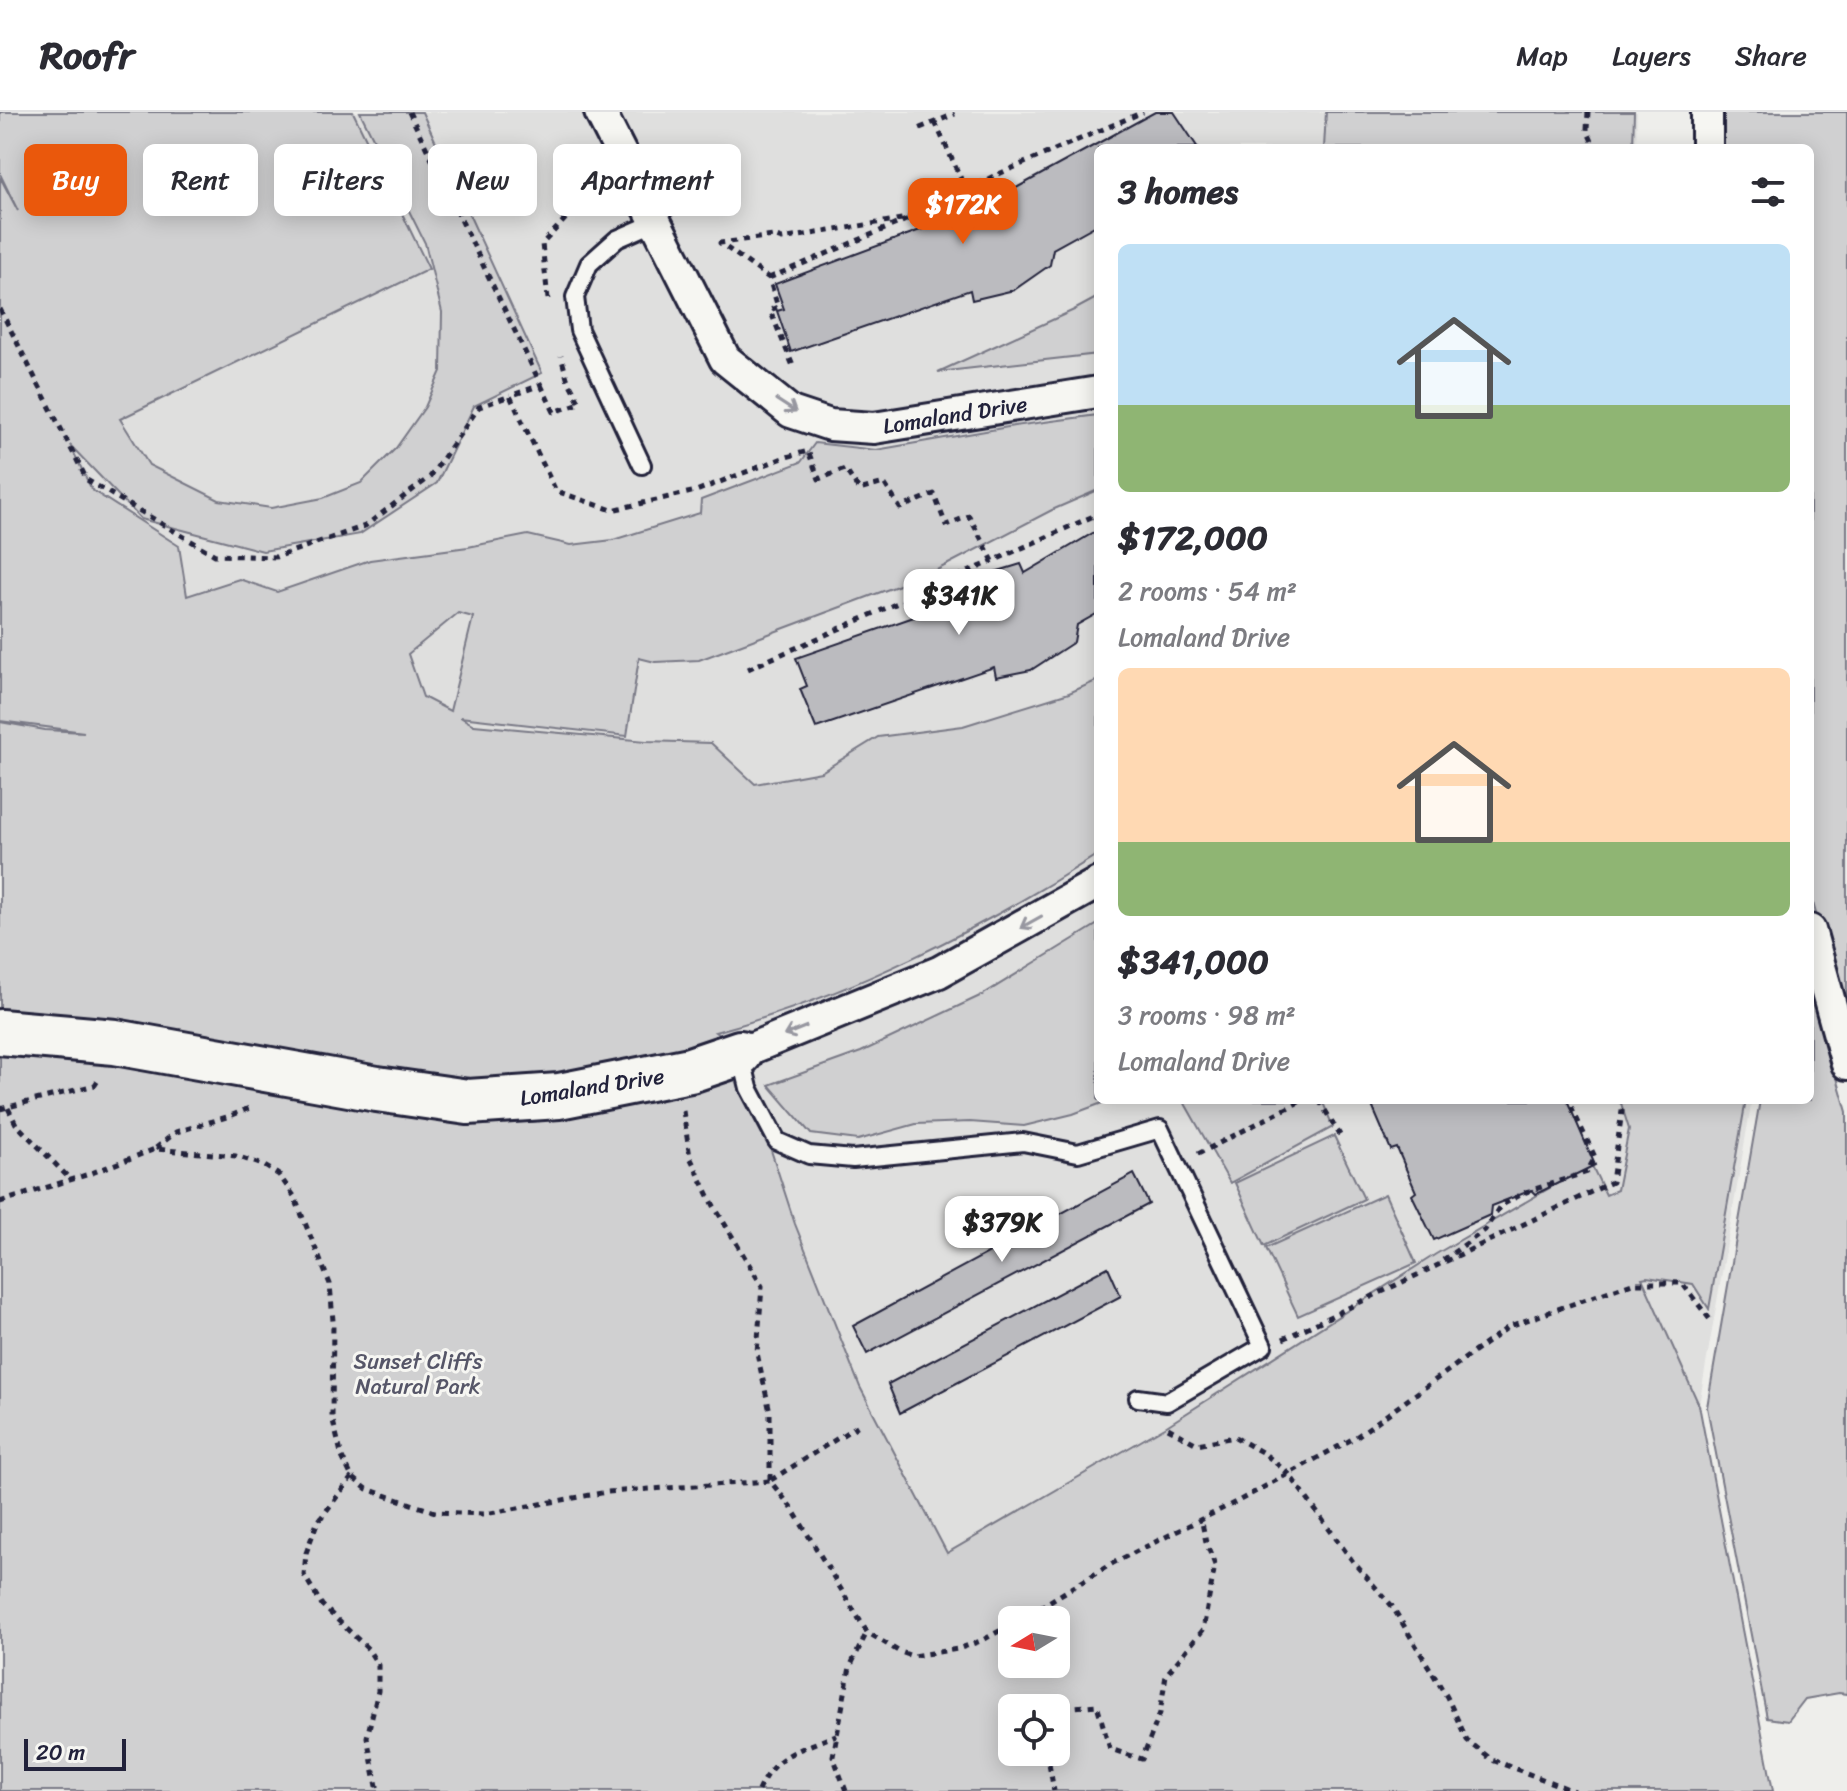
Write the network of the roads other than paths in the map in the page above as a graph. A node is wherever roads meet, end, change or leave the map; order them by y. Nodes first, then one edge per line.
1 (600, 112) edge
2 (1707, 112) edge
3 (1707, 144) edge
4 (656, 222) junction
5 (1094, 393) edge
6 (642, 465) dead end
7 (1094, 885) edge
8 (1814, 944) edge
9 (0, 1032) edge
10 (740, 1053) junction
11 (1847, 1064) edge
12 (1138, 1398) road end

1 - 4 street, Lomaland Drive
2 - 3 street
4 -> 5 street, Lomaland Drive
4 - 6 lane
7 -> 10 street, Lomaland Drive
8 - 11 street
9 - 10 street, Lomaland Drive
10 - 12 lane

